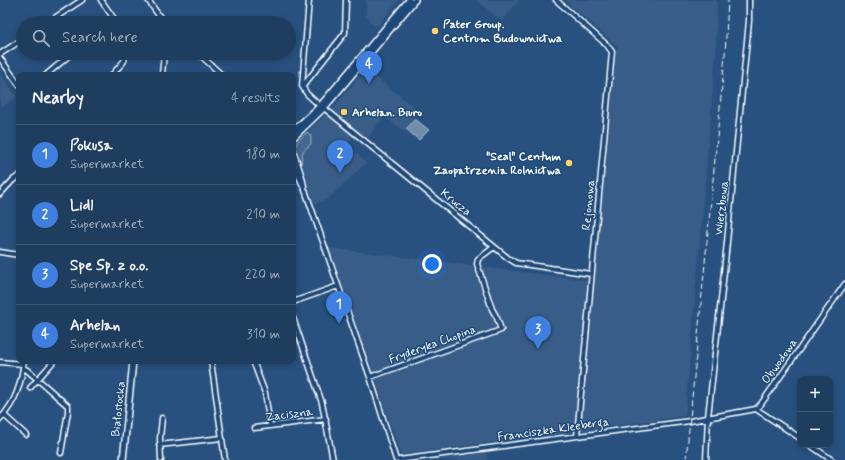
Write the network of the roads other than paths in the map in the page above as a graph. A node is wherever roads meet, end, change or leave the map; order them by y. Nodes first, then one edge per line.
1 (82, 0) edge
2 (101, 0) edge
3 (148, 0) edge
4 (309, 0) edge
5 (346, 0) edge
6 (409, 0) edge
7 (415, 0) edge
8 (556, 0) edge
9 (749, 0) edge
10 (58, 16) edge
11 (112, 16) edge
12 (158, 16) edge
13 (16, 44) edge
14 (0, 54) edge
15 (0, 58) edge
16 (64, 60) edge
17 (124, 60) edge
18 (163, 60) edge
19 (206, 60) edge
20 (50, 72) edge
21 (115, 72) edge
22 (162, 72) edge
23 (219, 72) edge
24 (16, 81) edge
25 (302, 86) junction
26 (322, 107) junction
27 (296, 129) edge
28 (296, 135) edge
29 (296, 160) edge
30 (296, 169) edge
31 (16, 178) edge
32 (301, 178) junction
33 (0, 194) edge
34 (494, 247) junction
35 (0, 252) edge
36 (16, 255) edge
37 (591, 274) junction
38 (845, 284) edge
39 (338, 286) junction
40 (296, 301) edge
41 (296, 327) edge
42 (0, 362) edge
43 (51, 364) edge
44 (133, 364) edge
45 (211, 364) edge
46 (254, 364) edge
47 (23, 365) edge
48 (370, 377) junction
49 (38, 379) junction
50 (30, 388) dead end
51 (756, 409) junction
52 (2, 417) edge
53 (162, 418) dead end
54 (708, 418) junction
55 (326, 419) junction
56 (270, 426) junction
57 (254, 428) dead end
58 (26, 435) dead end
59 (577, 436) junction
60 (797, 436) edge
61 (222, 438) junction
62 (160, 445) junction
63 (814, 448) edge
64 (61, 453) dead end
65 (123, 460) edge
66 (161, 460) edge
67 (225, 460) edge
68 (333, 460) edge
69 (396, 460) edge
70 (400, 460) edge
71 (706, 460) edge
72 (832, 460) edge

1 - 10 street
2 - 11 street
3 - 12 street
4 - 25 street
5 - 25 street
6 - 26 main road
7 - 26 main road
8 - 37 street, Rejonowa
9 - 54 street, Wierzbowa
13 - 14 street
15 - 24 street
16 - 20 street
17 - 21 street
18 - 22 street
19 - 23 street
25 - 26 street, Krucza
26 - 27 main road
26 - 28 main road
26 - 34 street, Krucza
29 - 32 street
30 - 32 street
31 - 33 street
32 - 39 street
34 - 37 street, Krucza
34 - 48 street, Fryderyka Chopina
35 - 36 street
37 - 59 street, Rejonowa
38 - 51 street, Obwodowa
39 - 40 street
39 - 48 street
41 - 55 street
42 - 47 street
43 - 49 street
44 - 65 main road, Białostocka
45 - 61 street
46 - 56 street
47 - 49 street
47 - 52 street
48 - 69 street
49 - 50 street
49 - 64 street
51 - 54 street
51 - 60 street
52 - 58 street
53 - 62 street
54 - 59 street, Franciszka Kleeberga
54 - 71 street, Wierzbowa
55 - 56 street, Zaciszna
55 - 68 street
56 - 57 street, Zaciszna
59 - 70 street, Franciszka Kleeberga
61 - 62 street
61 - 67 street
62 - 66 street
63 - 72 street

